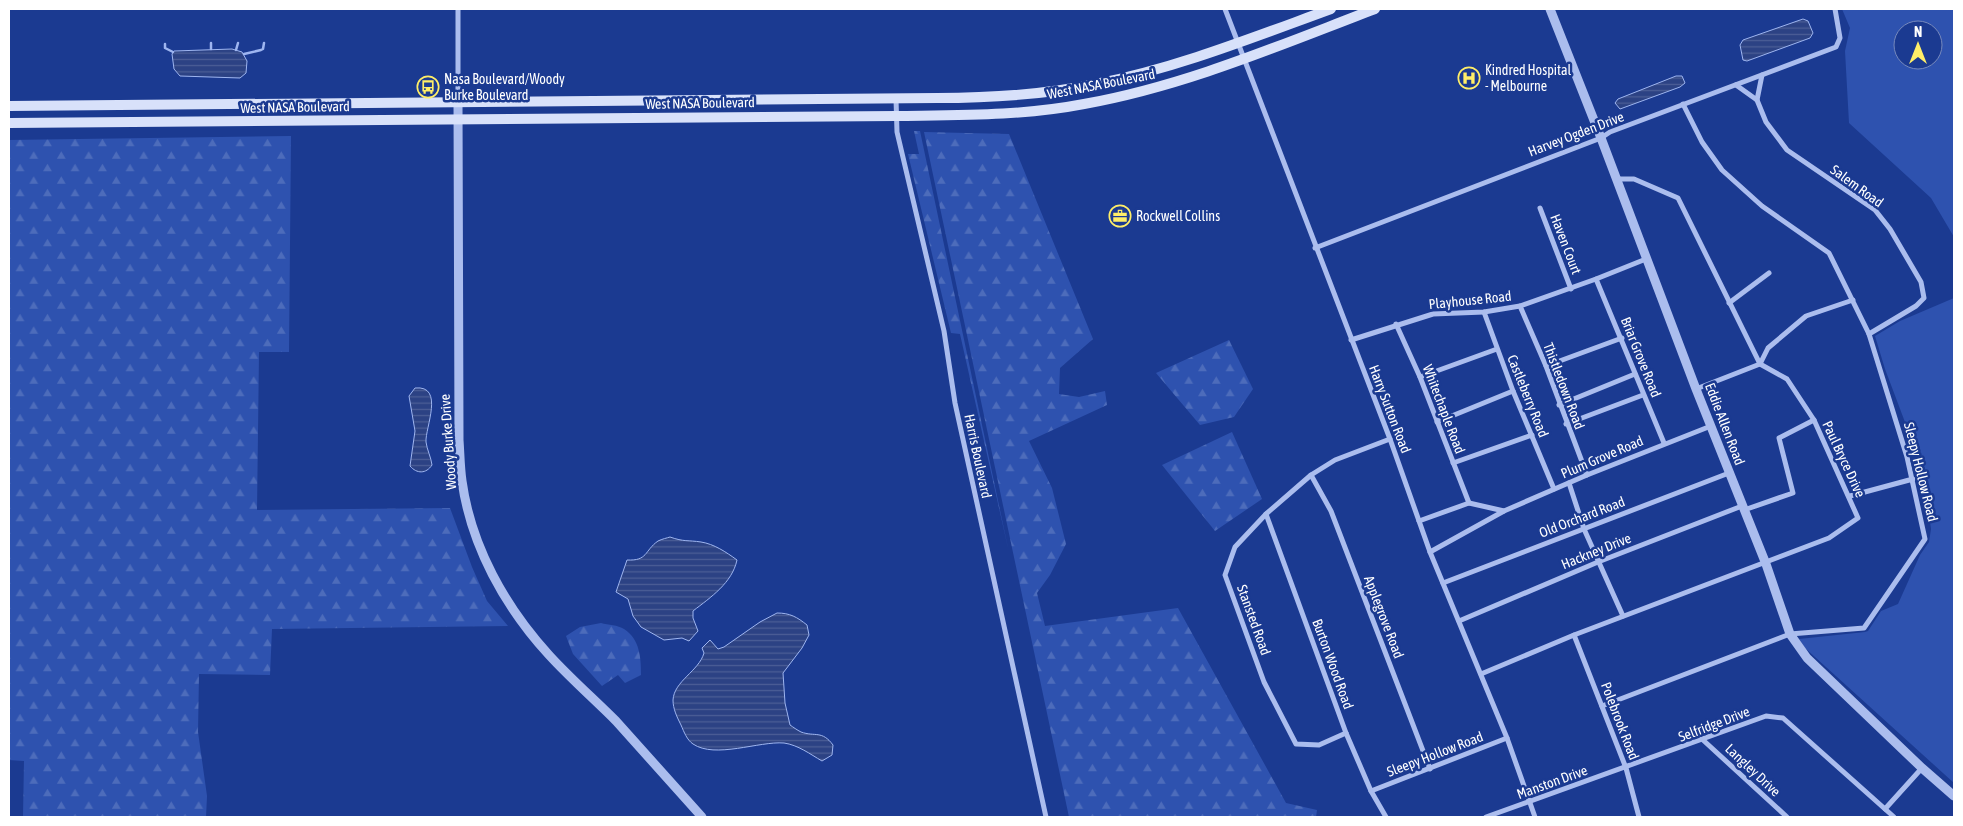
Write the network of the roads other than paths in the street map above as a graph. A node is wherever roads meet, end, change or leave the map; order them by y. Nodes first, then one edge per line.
1 (458, 9) edge
2 (1225, 9) edge
3 (1331, 9) edge
4 (1375, 9) edge
5 (1550, 9) edge
6 (1835, 9) edge
7 (1238, 43) junction
8 (1244, 58) junction
9 (1762, 75) junction
10 (1736, 85) junction
11 (896, 98) junction
12 (760, 99) junction
13 (1757, 100) junction
14 (458, 102) junction
15 (1684, 104) junction
16 (9, 106) edge
17 (896, 116) junction
18 (760, 117) junction
19 (458, 120) junction
20 (9, 123) edge
21 (1601, 138) junction
22 (1616, 179) junction
23 (1540, 208) dead end
24 (1315, 248) junction
25 (1646, 259) junction
26 (1769, 273) dead end
27 (1596, 279) junction
28 (1571, 288) junction
29 (1853, 300) junction
30 (1729, 303) junction
31 (1520, 306) junction
32 (1484, 312) junction
33 (1396, 324) junction
34 (1869, 334) junction
35 (1622, 338) junction
36 (1351, 340) junction
37 (1497, 349) junction
38 (1760, 364) junction
39 (1546, 366) junction
40 (1635, 374) junction
41 (1420, 378) junction
42 (1696, 389) junction
43 (1513, 391) junction
44 (1643, 395) junction
45 (1559, 405) junction
46 (1814, 420) junction
47 (1436, 422) junction
48 (1566, 424) junction
49 (1710, 426) junction
50 (1532, 435) junction
51 (1390, 439) junction
52 (1664, 443) junction
53 (1453, 463) junction
54 (1729, 473) junction
55 (1311, 475) junction
56 (1587, 475) junction
57 (1913, 479) junction
58 (1569, 483) junction
59 (1554, 488) junction
60 (1850, 496) junction
61 (1469, 503) junction
62 (1743, 508) junction
63 (1504, 511) junction
64 (1266, 514) junction
65 (1419, 521) junction
66 (1584, 529) junction
67 (1430, 552) junction
68 (1598, 562) junction
69 (1766, 564) junction
70 (1443, 583) junction
71 (1623, 616) junction
72 (1459, 621) junction
73 (1790, 634) junction
74 (1574, 635) junction
75 (1481, 674) junction
76 (1602, 706) junction
77 (1346, 733) junction
78 (1507, 738) junction
79 (1703, 740) junction
80 (1626, 768) junction
81 (1922, 768) junction
82 (1430, 769) junction
83 (1371, 791) junction
84 (1954, 796) edge
85 (1530, 802) junction
86 (1885, 809) junction
87 (702, 817) edge
88 (1046, 817) edge
89 (1386, 817) edge
90 (1486, 817) edge
91 (1535, 817) edge
92 (1639, 817) edge
93 (1787, 817) edge
94 (1894, 817) edge

1 - 14 street
2 - 7 street, Harry Sutton Road
3 - 7 main road, West NASA Boulevard
4 - 8 main road, West NASA Boulevard
5 - 21 street, Eddie Allen Road
6 - 9 street, Harvey Ogden Drive
7 - 8 street, Harry Sutton Road
7 - 11 main road, West NASA Boulevard
8 - 17 main road, West NASA Boulevard
8 - 24 street, Harry Sutton Road
9 - 10 street, Harvey Ogden Drive
9 - 13 street
10 - 13 street
10 - 15 street, Harvey Ogden Drive
11 - 12 main road, West NASA Boulevard
11 - 17 street, Harris Boulevard
12 - 14 main road, West NASA Boulevard
12 - 18 main road
13 - 34 street, Salem Road
14 - 16 main road, West NASA Boulevard
14 - 19 street, Woody Burke Drive
15 - 21 street, Harvey Ogden Drive
15 - 29 street, Sleepy Hollow Road
17 - 18 main road, West NASA Boulevard
17 - 88 street, Harris Boulevard
18 - 19 main road, West NASA Boulevard
19 - 20 main road, West NASA Boulevard
19 - 87 street, Woody Burke Drive
21 - 22 street, Eddie Allen Road
21 - 24 street, Harvey Ogden Drive
22 - 25 street, Eddie Allen Road
22 - 30 street
23 - 28 street, Haven Court
24 - 36 street, Harry Sutton Road
25 - 27 street, Playhouse Road
25 - 42 street, Eddie Allen Road
26 - 30 street
27 - 28 street, Playhouse Road
27 - 35 street, Briar Grove Road
28 - 31 street, Playhouse Road
29 - 34 street, Sleepy Hollow Road
29 - 38 street
30 - 38 street
31 - 32 street, Playhouse Road
31 - 39 street, Thistledown Road
32 - 33 street, Playhouse Road
32 - 37 street, Castleberry Road
33 - 36 street, Playhouse Road
33 - 41 street, Whitechaple Road
34 - 57 street, Sleepy Hollow Road
35 - 39 street
35 - 40 street, Briar Grove Road
36 - 51 street, Harry Sutton Road
37 - 41 street
37 - 43 street, Castleberry Road
38 - 42 street
38 - 46 street, Paul Bryce Drive
39 - 45 street, Thistledown Road
40 - 44 street, Briar Grove Road
40 - 45 street
41 - 47 street, Whitechaple Road
42 - 49 street, Eddie Allen Road
43 - 47 street
43 - 50 street, Castleberry Road
44 - 48 street
44 - 52 street, Briar Grove Road
45 - 48 street, Thistledown Road
46 - 60 street, Paul Bryce Drive
46 - 62 street, Hackney Drive
47 - 53 street, Whitechaple Road
48 - 56 street, Thistledown Road
49 - 52 street, Plum Grove Road
49 - 54 street, Eddie Allen Road
50 - 53 street
50 - 59 street, Castleberry Road
51 - 55 street, Stansted Road
51 - 65 street, Harry Sutton Road
52 - 56 street, Plum Grove Road
53 - 61 street, Whitechaple Road
54 - 62 street, Eddie Allen Road
54 - 66 street, Old Orchard Road
55 - 64 street, Stansted Road
55 - 82 street, Applegrove Road
56 - 58 street, Plum Grove Road
57 - 60 street
57 - 73 street, Sleepy Hollow Road
58 - 59 street, Plum Grove Road
58 - 66 street
59 - 63 street, Plum Grove Road
60 - 69 street, Paul Bryce Drive
61 - 63 street
61 - 65 street
62 - 68 street, Hackney Drive
62 - 69 street, Eddie Allen Road
63 - 67 street, Plum Grove Road
64 - 77 street, Burton Wood Road
64 - 77 street, Stansted Road
65 - 67 street, Harry Sutton Road
66 - 68 street
66 - 70 street, Old Orchard Road
67 - 70 street, Harry Sutton Road
68 - 71 street
68 - 72 street, Hackney Drive
69 - 71 street, Paul Bryce Drive
69 - 73 street, Eddie Allen Road
70 - 72 street, Harry Sutton Road
71 - 74 street, Paul Bryce Drive
72 - 75 street, Harry Sutton Road
73 - 76 street, Sleepy Hollow Road
73 - 81 street, Eddie Allen Road
74 - 75 street, Paul Bryce Drive
74 - 76 street, Polebrook Road
75 - 78 street, Harry Sutton Road
76 - 80 street, Polebrook Road
77 - 83 street, Burton Wood Road
78 - 82 street, Sleepy Hollow Road
78 - 85 street, Harry Sutton Road
79 - 80 street, Selfridge Drive
79 - 86 street, Selfridge Drive
79 - 93 street, Langley Drive
80 - 85 street, Manston Drive
80 - 92 street, Polebrook Road
81 - 84 street, Eddie Allen Road
81 - 86 street
82 - 83 street, Sleepy Hollow Road
83 - 89 street, Burton Wood Road
85 - 90 street, Manston Drive
85 - 91 street, Harry Sutton Road
86 - 94 street, Selfridge Drive

